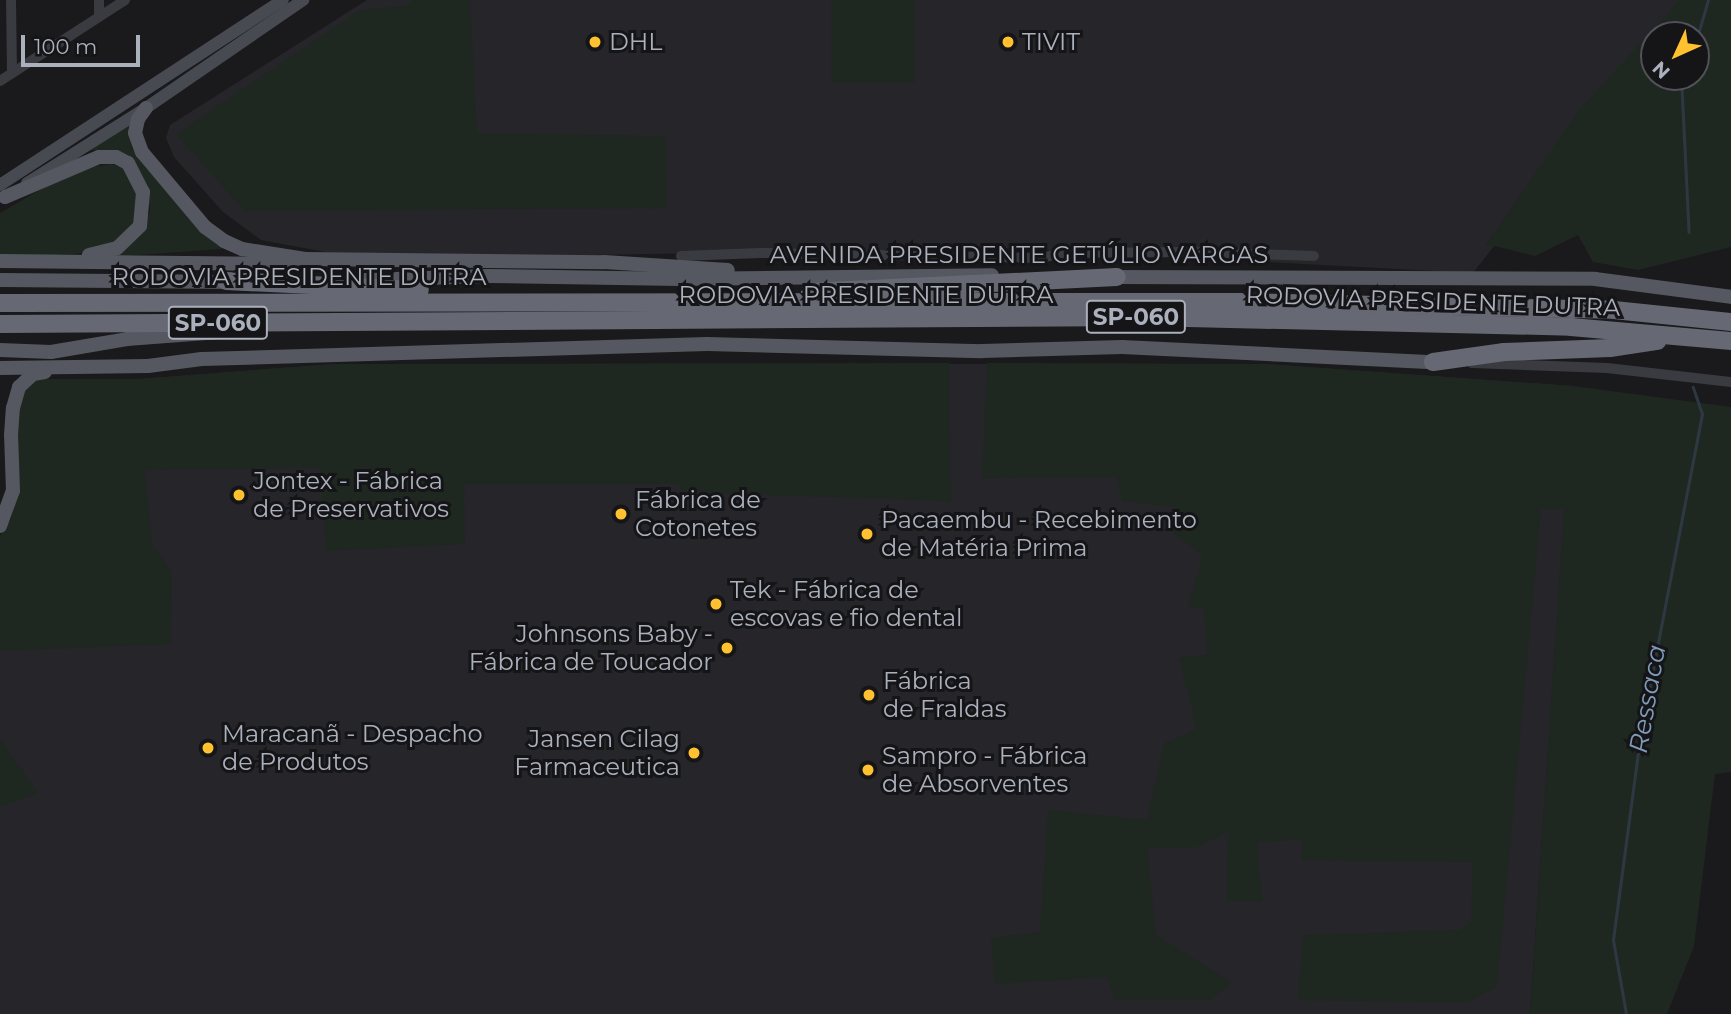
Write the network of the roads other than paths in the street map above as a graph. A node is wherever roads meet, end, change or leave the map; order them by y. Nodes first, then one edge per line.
1 (11, 0) edge
2 (99, 0) edge
3 (125, 0) edge
4 (283, 0) edge
5 (303, 0) edge
6 (99, 17) junction
7 (12, 73) junction
8 (0, 81) edge
9 (146, 107) junction
10 (2, 194) edge
11 (681, 256) dead end
12 (1314, 256) dead end
13 (72, 259) junction
14 (360, 259) junction
15 (0, 261) edge
16 (1117, 277) junction
17 (764, 278) junction
18 (0, 280) edge
19 (226, 281) junction
20 (306, 282) joint
21 (0, 292) edge
22 (1731, 298) edge
23 (503, 301) junction
24 (143, 302) junction
25 (692, 302) junction
26 (0, 303) edge
27 (1731, 322) edge
28 (436, 323) junction
29 (0, 324) edge
30 (1685, 336) junction
31 (1731, 341) edge
32 (0, 350) edge
33 (1433, 362) junction
34 (0, 368) edge
35 (69, 369) junction
36 (1731, 382) edge
37 (0, 526) edge

1 - 7 street
2 - 6 street
3 - 6 street
4 - 10 main road
5 - 9 main road
6 - 7 street
7 - 8 street
9 - 10 main road
9 - 14 main road
10 - 13 main road
11 - 12 street
13 - 14 main road
13 - 15 main road
14 - 17 main road
16 - 17 main road, AVENIDA PRESIDENTE GETÚLIO VARGAS
16 - 22 main road, AVENIDA PRESIDENTE GETÚLIO VARGAS
16 - 25 highway
17 - 20 main road, AVENIDA PRESIDENTE GETÚLIO VARGAS
18 - 19 main road, RODOVIA PRESIDENTE DUTRA
19 - 20 main road, RODOVIA PRESIDENTE DUTRA
19 - 23 highway
21 - 24 highway
23 - 24 highway, RODOVIA PRESIDENTE DUTRA / SP-060
23 - 25 highway, RODOVIA PRESIDENTE DUTRA / SP-060
24 - 26 highway, RODOVIA PRESIDENTE DUTRA / SP-060
25 - 27 highway, RODOVIA PRESIDENTE DUTRA / SP-060
28 - 29 highway, RODOVIA PRESIDENTE DUTRA / SP-060
28 - 30 highway, RODOVIA PRESIDENTE DUTRA / SP-060
28 - 32 main road
30 - 31 highway, RODOVIA PRESIDENTE DUTRA / SP-060
30 - 33 highway
33 - 35 main road
33 - 36 street
34 - 35 main road
35 - 37 main road

